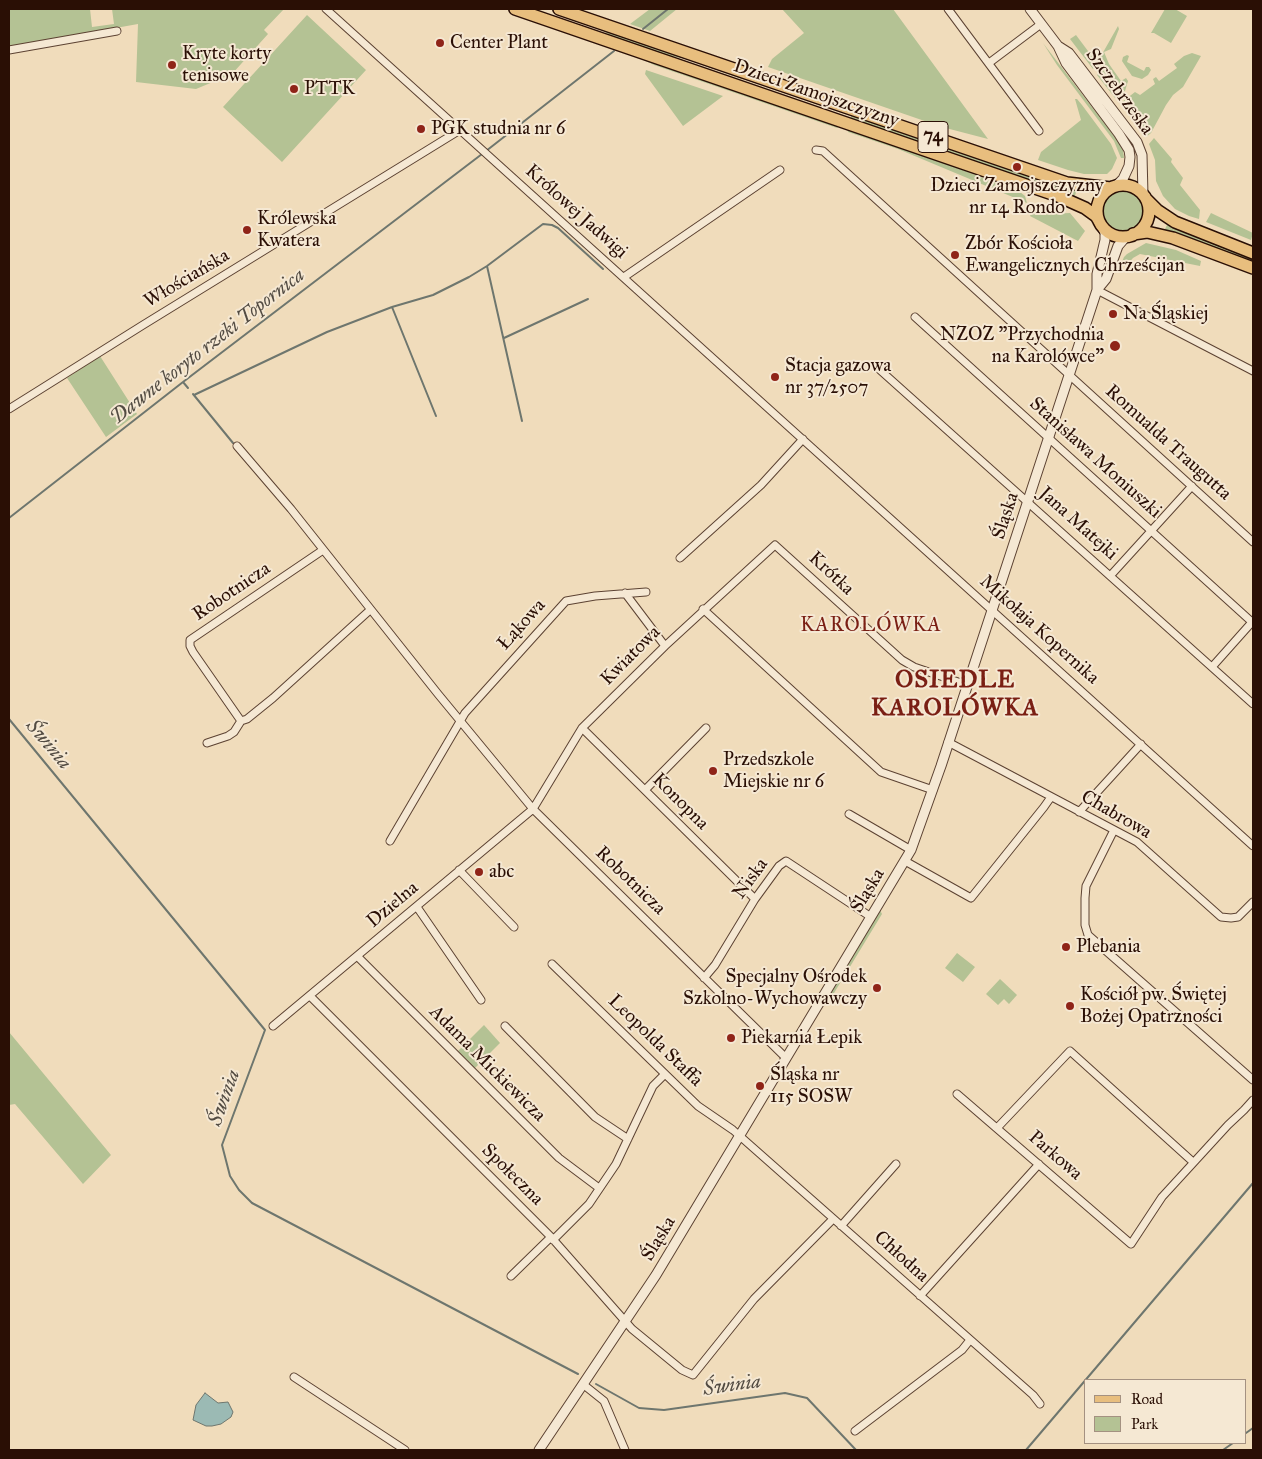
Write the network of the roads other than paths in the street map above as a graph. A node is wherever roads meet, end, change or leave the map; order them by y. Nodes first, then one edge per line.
1 (326, 9) edge
2 (515, 9) edge
3 (559, 9) edge
4 (948, 9) edge
5 (1030, 9) edge
6 (1041, 24) junction
7 (117, 30) dead end
8 (1058, 46) junction
9 (9, 50) edge
10 (988, 63) junction
11 (460, 130) junction
12 (1039, 131) dead end
13 (816, 150) dead end
14 (780, 170) dead end
15 (1114, 187) junction
16 (1144, 196) junction
17 (1101, 223) junction
18 (1132, 234) junction
19 (1253, 253) edge
20 (1253, 268) edge
21 (624, 277) junction
22 (1097, 290) junction
23 (915, 317) dead end
24 (880, 370) dead end
25 (1253, 371) edge
26 (1069, 376) junction
27 (9, 409) edge
28 (803, 439) junction
29 (1048, 439) junction
30 (238, 446) dead end
31 (1192, 486) junction
32 (1028, 501) junction
33 (1152, 531) junction
34 (1253, 542) edge
35 (774, 545) joint
36 (323, 550) junction
37 (680, 558) dead end
38 (1111, 576) junction
39 (646, 592) dead end
40 (625, 593) junction
41 (703, 609) junction
42 (370, 610) junction
43 (992, 610) junction
44 (1253, 622) edge
45 (665, 646) junction
46 (1212, 667) junction
47 (967, 685) junction
48 (1253, 704) edge
49 (461, 720) junction
50 (241, 721) junction
51 (582, 728) junction
52 (706, 728) dead end
53 (948, 742) junction
54 (207, 743) dead end
55 (1141, 744) junction
56 (679, 755) junction
57 (686, 762) dead end
58 (644, 790) junction
59 (933, 790) junction
60 (1051, 797) junction
61 (533, 809) junction
62 (1079, 812) junction
63 (849, 814) dead end
64 (1114, 830) junction
65 (390, 841) dead end
66 (1253, 846) edge
67 (911, 850) junction
68 (905, 861) junction
69 (460, 870) junction
70 (755, 899) junction
71 (1253, 902) edge
72 (416, 907) junction
73 (871, 917) junction
74 (514, 927) dead end
75 (358, 956) junction
76 (552, 964) dead end
77 (704, 978) junction
78 (310, 996) junction
79 (482, 1000) dead end
80 (273, 1026) dead end
81 (505, 1026) dead end
82 (785, 1057) junction
83 (665, 1074) junction
84 (1253, 1080) edge
85 (957, 1094) dead end
86 (1253, 1100) edge
87 (997, 1128) junction
88 (740, 1136) junction
89 (628, 1139) junction
90 (1193, 1162) junction
91 (896, 1164) dead end
92 (1039, 1164) junction
93 (599, 1188) junction
94 (834, 1219) junction
95 (841, 1226) junction
96 (552, 1238) junction
97 (511, 1276) dead end
98 (920, 1296) junction
99 (626, 1322) junction
100 (970, 1340) junction
101 (294, 1377) dead end
102 (584, 1385) junction
103 (1040, 1404) dead end
104 (855, 1431) dead end
105 (405, 1450) edge
106 (539, 1450) edge
107 (625, 1450) edge

1 - 11 street, Królowej Jadwigi
2 - 17 main road, Dzieci Zamojszczyzny / 74
3 - 15 main road, Dzieci Zamojszczyzny / 74
4 - 10 street
5 - 6 street, Szczebrzeska
6 - 8 street, Szczebrzeska
6 - 10 street
7 - 9 street
8 - 15 street, Szczebrzeska
8 - 16 street, Szczebrzeska
10 - 12 street
11 - 21 street, Królowej Jadwigi
11 - 27 street, Włościańska
13 - 26 street, Romualda Traugutta
14 - 21 street
15 - 16 main road, 74
15 - 17 main road
16 - 18 main road
16 - 19 main road, 74
17 - 18 main road, 74
17 - 22 street, Śląska
18 - 20 main road, 74
18 - 22 street, Śląska
21 - 28 street, Królowej Jadwigi
22 - 25 street
22 - 26 street, Śląska
23 - 29 street, Stanisława Moniuszki
24 - 32 street, Jana Matejki
26 - 29 street, Śląska
26 - 31 street, Romualda Traugutta
28 - 37 street
28 - 43 street, Mikołaja Kopernika
29 - 32 street, Śląska
29 - 33 street, Stanisława Moniuszki
30 - 36 street, Robotnicza
31 - 33 street
31 - 34 street, Romualda Traugutta
32 - 38 street, Jana Matejki
32 - 43 street, Śląska
33 - 38 street
33 - 44 street, Stanisława Moniuszki
35 - 41 street, Kwiatowa
35 - 47 street, Krótka
36 - 42 street, Robotnicza
36 - 50 street, Robotnicza
38 - 46 street, Jana Matejki
39 - 40 street, Łąkowa
40 - 45 street
40 - 49 street, Łąkowa
41 - 45 street, Kwiatowa
41 - 59 street
42 - 49 street, Robotnicza
42 - 50 street
43 - 47 street, Śląska
43 - 55 street, Mikołaja Kopernika
44 - 46 street
45 - 51 street, Kwiatowa
46 - 48 street, Jana Matejki
47 - 53 street, Śląska
49 - 61 street, Robotnicza
49 - 65 street
50 - 54 street
51 - 58 street, Konopna
51 - 61 street, Kwiatowa
52 - 56 street
53 - 59 street, Śląska
53 - 60 street, Chabrowa
55 - 62 street
55 - 66 street, Mikołaja Kopernika
56 - 57 street
56 - 58 street
58 - 70 street, Konopna
59 - 67 street, Śląska
60 - 62 street, Chabrowa
60 - 68 street
61 - 69 street, Dzielna
61 - 77 street, Robotnicza
62 - 64 street, Chabrowa
63 - 67 street
64 - 71 street, Chabrowa
64 - 84 street
67 - 68 street, Śląska
68 - 73 street, Śląska
69 - 72 street, Dzielna
69 - 74 street
70 - 73 street, Niska
70 - 77 street, Niska
72 - 75 street, Dzielna
72 - 79 street
73 - 82 street, Śląska
75 - 78 street, Dzielna
75 - 93 street, Adama Mickiewicza
76 - 83 street, Leopolda Staffa
77 - 82 street, Robotnicza
78 - 80 street, Dzielna
78 - 96 street, Społeczna
81 - 89 street
82 - 88 street, Śląska
83 - 88 street, Leopolda Staffa
83 - 89 street
85 - 87 street, Parkowa
86 - 90 street
87 - 90 street
87 - 92 street, Parkowa
88 - 94 street, Chłodna
88 - 99 street, Śląska
89 - 93 street
90 - 92 street, Parkowa
91 - 95 street
92 - 98 street
93 - 96 street
94 - 95 street, Chłodna
94 - 99 street, Społeczna
95 - 98 street, Chłodna
96 - 97 street
96 - 99 street, Społeczna
98 - 100 street, Chłodna
99 - 102 street, Śląska
100 - 103 street, Chłodna
100 - 104 street
101 - 105 street
102 - 106 street, Śląska
102 - 107 street

